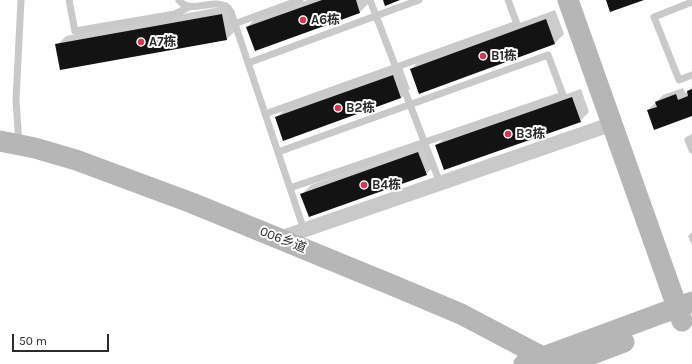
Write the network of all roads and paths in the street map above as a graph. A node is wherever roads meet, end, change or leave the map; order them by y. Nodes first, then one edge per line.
1 (21, 0) edge
2 (69, 0) edge
3 (179, 0) edge
4 (300, 0) edge
5 (370, 0) edge
6 (419, 0) edge
7 (508, 0) edge
8 (568, 0) edge
9 (692, 2) edge
10 (189, 7) junction
11 (376, 16) junction
12 (234, 24) junction
13 (248, 63) junction
14 (396, 67) junction
15 (692, 75) edge
16 (410, 104) junction
17 (265, 114) junction
18 (612, 124) junction
19 (692, 138) edge
20 (424, 142) junction
21 (10, 143) edge
22 (692, 150) edge
23 (278, 152) junction
24 (440, 183) junction
25 (290, 188) junction
26 (304, 230) junction
27 (278, 239) junction
28 (686, 312) edge
29 (541, 362) edge
30 (566, 364) edge

1 - 21 lane
2 - 10 lane
3 - 10 lane
4 - 12 lane
5 - 11 lane
6 - 11 lane
7 - 14 lane
8 - 18 street
9 - 15 lane
10 - 12 lane
11 - 13 lane
11 - 14 lane
12 - 13 lane
13 - 17 lane
14 - 16 lane
14 - 17 lane
16 - 20 lane
16 - 20 lane
16 - 23 lane
17 - 23 lane
18 - 24 street
18 - 28 street
19 - 22 lane
20 - 24 lane
20 - 25 lane
21 - 27 street, 006乡道
23 - 25 lane
24 - 26 street
25 - 26 lane
26 - 27 street
27 - 29 street, 006乡道
28 - 29 street
28 - 30 street

